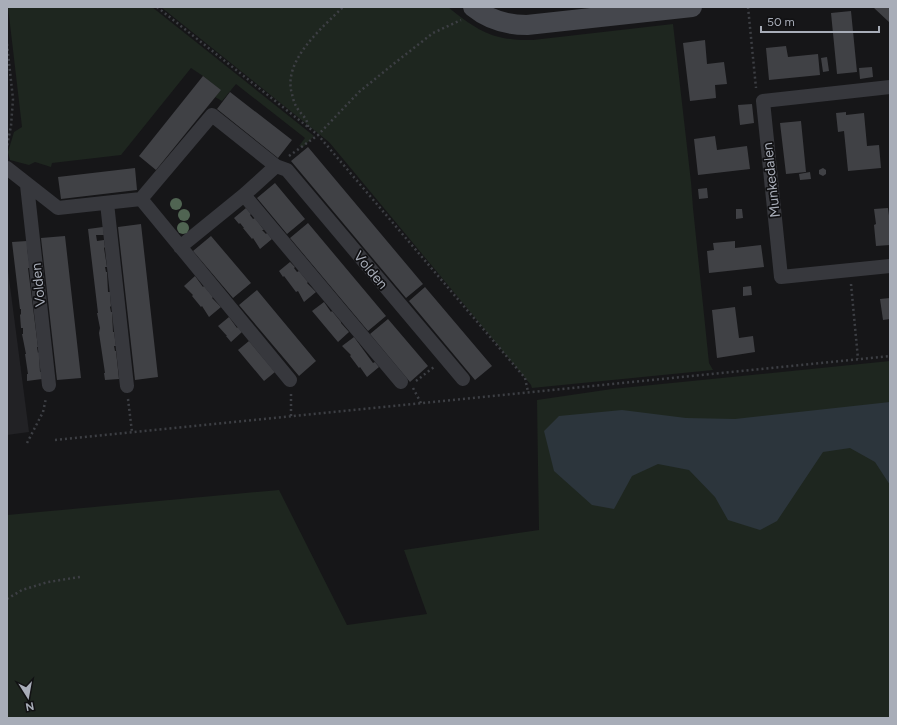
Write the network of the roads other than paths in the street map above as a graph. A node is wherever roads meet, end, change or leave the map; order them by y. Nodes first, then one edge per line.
1 (692, 7) edge
2 (476, 10) edge
3 (890, 87) edge
4 (276, 166) junction
5 (7, 168) edge
6 (28, 185) junction
7 (244, 195) junction
8 (141, 199) junction
9 (108, 202) junction
10 (180, 247) junction
11 (890, 266) edge
12 (463, 379) dead end
13 (290, 380) road end
14 (401, 382) dead end
15 (48, 385) road end
16 (127, 386) road end

1 - 2 street
3 - 11 street, Munkedalen
4 - 7 street
4 - 8 street, Volden
4 - 12 street, Volden
5 - 6 street
6 - 9 street
6 - 15 street, Volden
7 - 10 street
7 - 14 street
8 - 9 street
8 - 10 street
9 - 16 street
10 - 13 street

